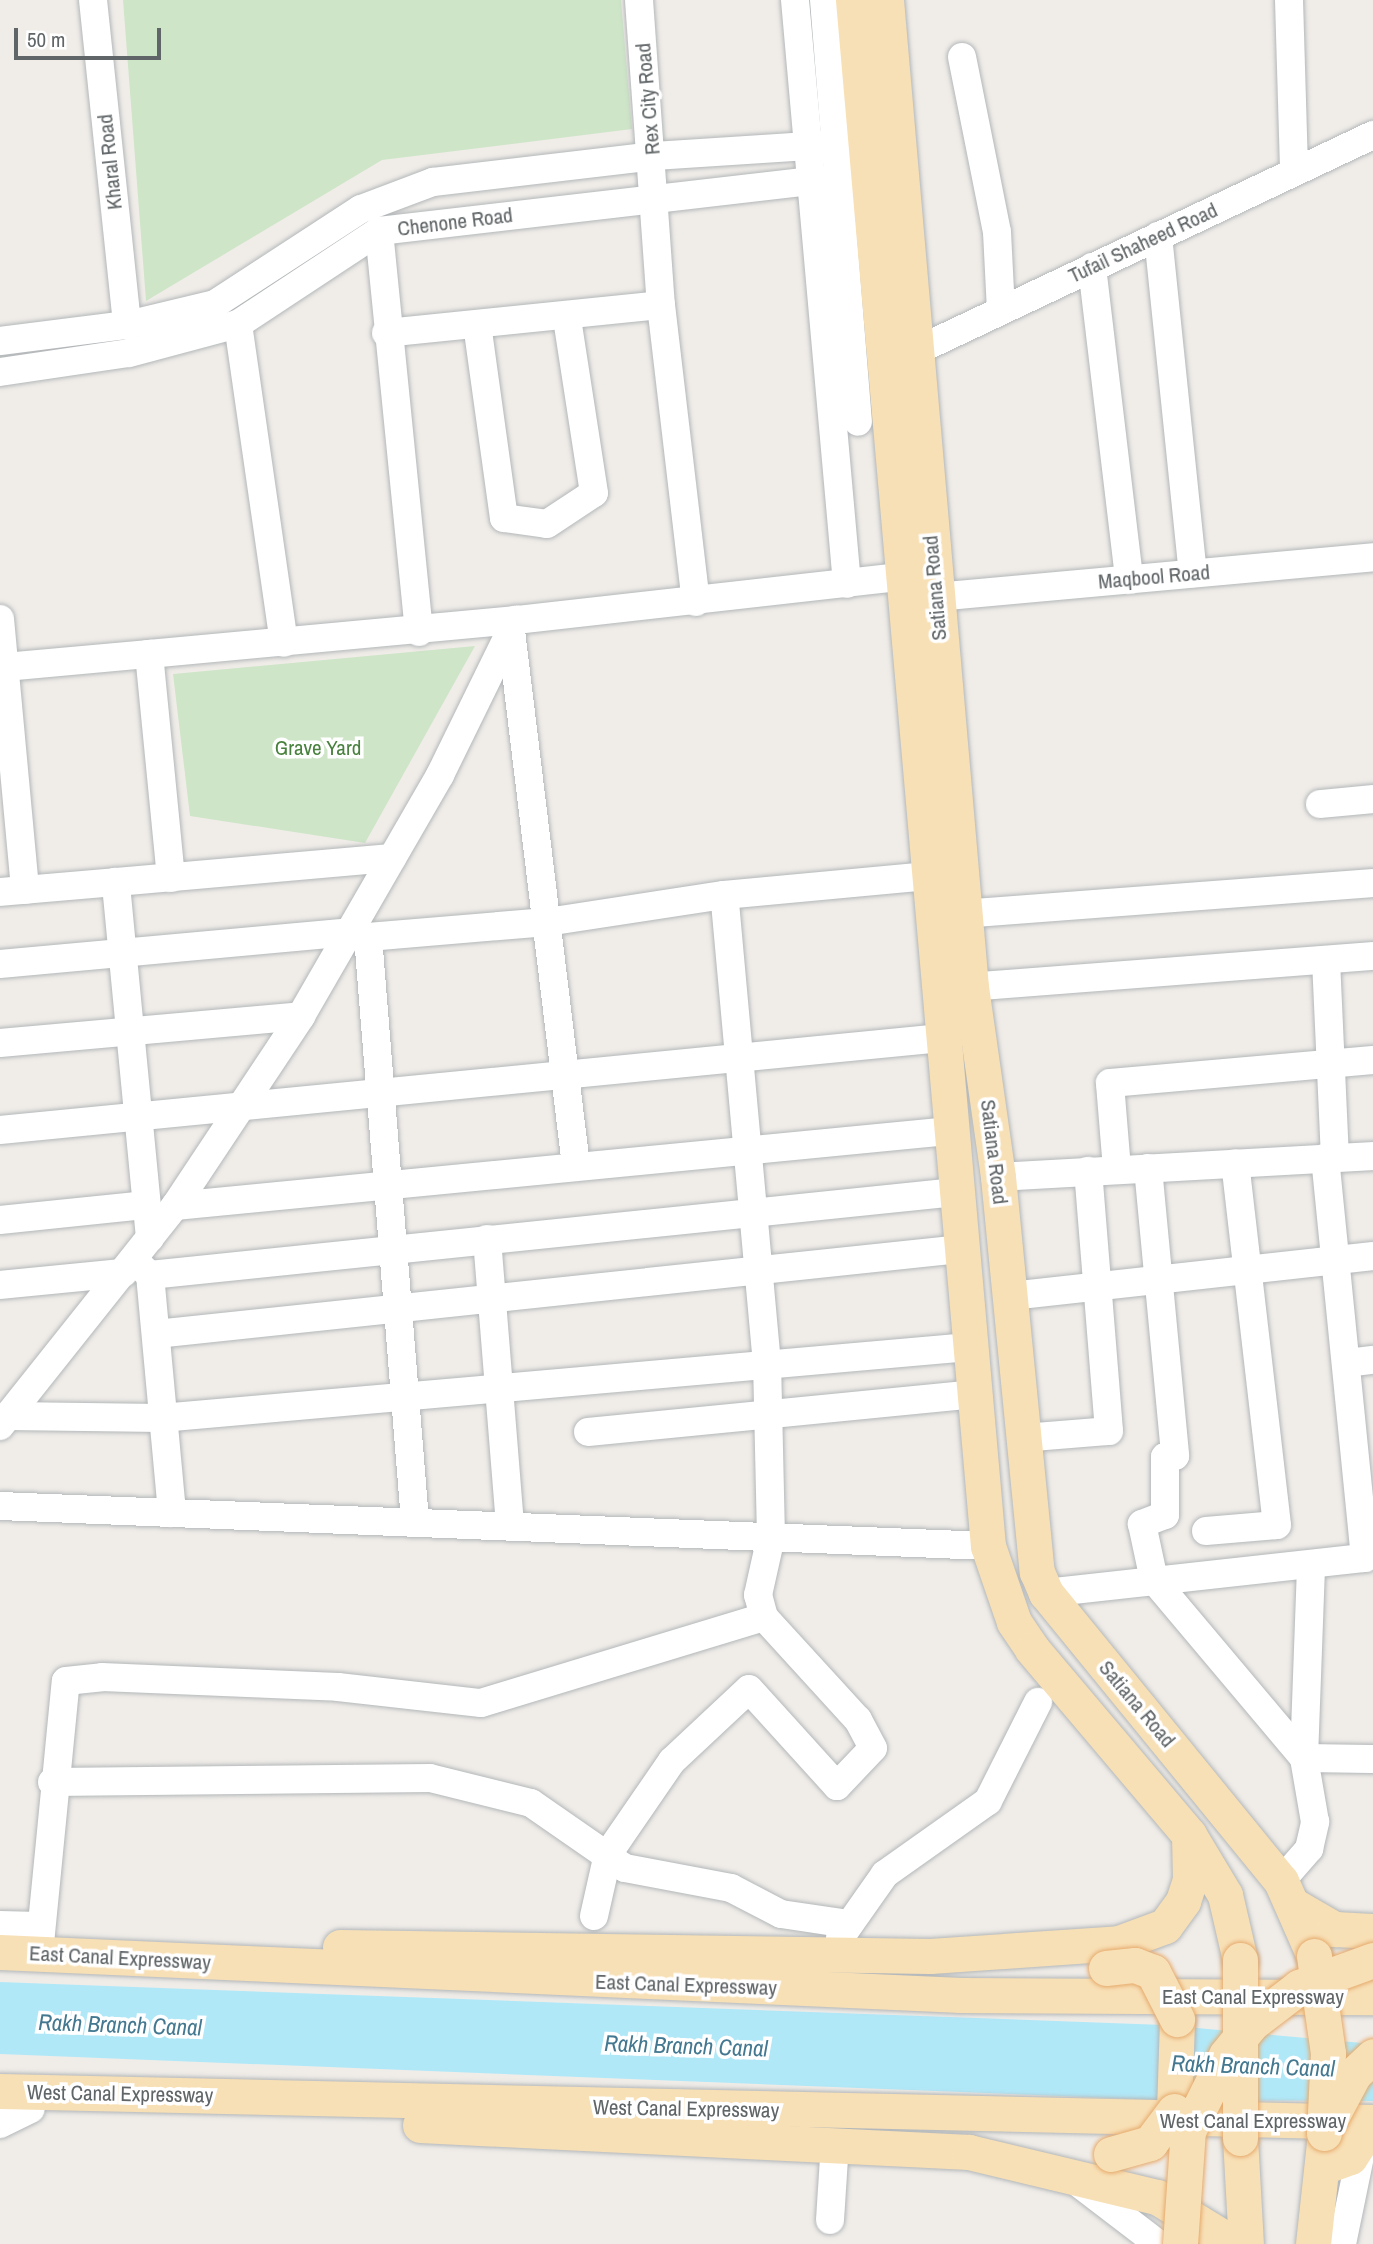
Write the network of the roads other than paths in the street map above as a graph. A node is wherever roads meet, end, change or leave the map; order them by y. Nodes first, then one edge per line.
1 (93, 0) edge
2 (639, 0) edge
3 (795, 0) edge
4 (824, 0) edge
5 (853, 0) edge
6 (887, 0) edge
7 (1289, 0) edge
8 (962, 57) dead end
9 (1373, 135) edge
10 (866, 142) junction
11 (808, 143) junction
12 (654, 156) junction
13 (1294, 171) junction
14 (854, 179) junction
15 (656, 199) junction
16 (379, 231) junction
17 (1158, 236) junction
18 (1092, 267) junction
19 (661, 305) junction
20 (1001, 310) junction
21 (567, 319) junction
22 (238, 324) junction
23 (477, 324) junction
24 (127, 325) junction
25 (386, 334) junction
26 (0, 341) edge
27 (914, 352) junction
28 (0, 372) edge
29 (858, 422) dead end
30 (1373, 557) edge
31 (1193, 573) junction
32 (902, 577) junction
33 (1129, 579) junction
34 (847, 584) junction
35 (936, 597) junction
36 (696, 602) junction
37 (0, 619) edge
38 (514, 626) junction
39 (419, 632) junction
40 (284, 643) junction
41 (149, 654) junction
42 (5, 667) junction
43 (1373, 799) edge
44 (1320, 804) dead end
45 (392, 858) junction
46 (928, 876) junction
47 (171, 877) junction
48 (116, 882) junction
49 (1373, 883) edge
50 (13, 891) edge
51 (724, 895) junction
52 (963, 914) junction
53 (547, 922) junction
54 (361, 934) junction
55 (121, 952) junction
56 (1373, 956) edge
57 (1326, 960) junction
58 (0, 964) edge
59 (970, 987) junction
60 (302, 1016) junction
61 (132, 1033) junction
62 (942, 1038) junction
63 (0, 1043) edge
64 (739, 1058) junction
65 (1373, 1060) edge
66 (1331, 1064) junction
67 (565, 1075) junction
68 (380, 1094) junction
69 (243, 1107) junction
70 (134, 1118) junction
71 (0, 1130) edge
72 (950, 1130) junction
73 (747, 1150) junction
74 (1373, 1156) edge
75 (1330, 1158) junction
76 (1235, 1163) junction
77 (576, 1166) junction
78 (1148, 1168) junction
79 (1117, 1169) junction
80 (1088, 1171) junction
81 (998, 1177) junction
82 (388, 1185) junction
83 (956, 1192) junction
84 (144, 1205) junction
85 (175, 1206) junction
86 (753, 1213) junction
87 (0, 1220) edge
88 (150, 1238) junction
89 (487, 1239) junction
90 (393, 1248) junction
91 (960, 1249) junction
92 (1373, 1256) edge
93 (1336, 1261) junction
94 (135, 1269) junction
95 (758, 1269) junction
96 (1247, 1270) junction
97 (1158, 1280) junction
98 (0, 1285) edge
99 (1098, 1286) junction
100 (491, 1296) junction
101 (1011, 1296) junction
102 (397, 1304) junction
103 (156, 1334) junction
104 (969, 1346) junction
105 (1360, 1362) edge
106 (767, 1364) junction
107 (500, 1387) junction
108 (973, 1394) junction
109 (404, 1395) junction
110 (768, 1416) junction
111 (162, 1418) junction
112 (5, 1421) edge
113 (587, 1432) dead end
114 (1021, 1438) junction
115 (1366, 1475) edge
116 (0, 1506) edge
117 (172, 1513) junction
118 (415, 1521) junction
119 (510, 1525) junction
120 (1206, 1531) dead end
121 (771, 1537) junction
122 (988, 1546) junction
123 (1311, 1563) junction
124 (1154, 1580) junction
125 (1046, 1592) junction
126 (764, 1617) junction
127 (1104, 1664) junction
128 (1071, 1693) junction
129 (1038, 1702) dead end
130 (1304, 1758) junction
131 (1373, 1759) edge
132 (52, 1783) junction
133 (1189, 1835) junction
134 (608, 1854) junction
135 (1287, 1893) junction
136 (594, 1916) dead end
137 (849, 1924) junction
138 (0, 1925) edge
139 (1373, 1931) edge
140 (40, 1940) junction
141 (0, 1952) edge
142 (930, 1956) junction
143 (828, 1957) junction
144 (1373, 1960) edge
145 (1373, 1997) edge
146 (1373, 2056) edge
147 (0, 2091) edge
148 (16, 2107) edge
149 (0, 2124) edge
150 (1368, 2132) edge
151 (835, 2143) junction
152 (1323, 2144) junction
153 (969, 2152) junction
154 (1018, 2160) junction
155 (830, 2220) dead end
156 (1314, 2229) edge
157 (1158, 2244) edge
158 (1180, 2244) edge
159 (1234, 2244) edge
160 (1245, 2244) edge
161 (1342, 2244) edge

1 - 24 street, Kharal Road
2 - 12 street, Rex City Road
3 - 11 street
4 - 10 street
5 - 10 main road, Satiana Road
6 - 10 main road, Satiana Road
7 - 13 street
8 - 20 street
9 - 13 street, Tufail Shaheed Road
10 - 11 street, Chenone Road
10 - 14 main road, Satiana Road
11 - 12 street, Chenone Road
11 - 14 street
12 - 15 street, Rex City Road
12 - 24 street, Chenone Road
13 - 17 street, Tufail Shaheed Road
14 - 15 street, Chenone Road
14 - 27 main road, Satiana Road
14 - 29 street
14 - 32 main road, Satiana Road
14 - 34 street
15 - 16 street, Chenone Road
15 - 19 street, Rex City Road
16 - 22 street, Chenone Road
16 - 25 street
17 - 18 street, Tufail Shaheed Road
17 - 31 street
18 - 20 street, Tufail Shaheed Road
18 - 33 street
19 - 21 street
19 - 36 street, Rex City Road
20 - 27 street, Tufail Shaheed Road
21 - 23 street
21 - 23 street
22 - 28 street, Chenone Road
22 - 40 street
23 - 25 street
24 - 26 street, Chenone Road
25 - 39 street
27 - 35 main road, Satiana Road
30 - 31 street, Maqbool Road
31 - 33 street, Maqbool Road
32 - 34 street
32 - 46 main road, Satiana Road
33 - 35 street, Maqbool Road
34 - 36 street
35 - 52 main road, Satiana Road
36 - 38 street
37 - 42 street
38 - 39 street
38 - 45 street
38 - 53 street
39 - 40 street
40 - 41 street
41 - 42 street
41 - 47 street
42 - 50 street
43 - 44 street
45 - 47 street
45 - 54 street
46 - 51 street
46 - 62 main road, Satiana Road
47 - 48 street
48 - 50 street
48 - 55 street
49 - 52 street
51 - 53 street
51 - 64 street
52 - 59 main road, Satiana Road
53 - 54 street
53 - 67 street
54 - 55 street
54 - 60 street
54 - 68 street
55 - 58 street
55 - 61 street
56 - 57 street
57 - 59 street
57 - 66 street
59 - 81 main road, Satiana Road
60 - 61 street
60 - 69 street
61 - 63 street
61 - 70 street
62 - 64 street
62 - 72 main road, Satiana Road
64 - 67 street
64 - 73 street
65 - 66 street
66 - 75 street
66 - 79 street
67 - 68 street
67 - 77 street
68 - 69 street
68 - 82 street
69 - 70 street
69 - 85 street
70 - 71 street
70 - 84 street
72 - 73 street
72 - 83 main road, Satiana Road
73 - 77 street
73 - 86 street
74 - 75 street
75 - 76 street
75 - 93 street
76 - 78 street
76 - 96 street
77 - 82 street
78 - 79 street
78 - 97 street
79 - 80 street
80 - 81 street
80 - 99 street
81 - 101 main road, Satiana Road
82 - 85 street
82 - 90 street
83 - 86 street
83 - 91 main road, Satiana Road
84 - 87 street
84 - 88 street
85 - 88 street
86 - 89 street
86 - 95 street
88 - 94 street
89 - 90 street
89 - 100 street
90 - 94 street
90 - 102 street
91 - 95 street
91 - 104 main road, Satiana Road
92 - 93 street
93 - 96 street
93 - 105 street
94 - 98 street
94 - 103 street
94 - 112 street
95 - 100 street
95 - 106 street
96 - 97 street
96 - 120 street
97 - 99 street
97 - 124 street
99 - 101 street
99 - 114 street
100 - 102 street
100 - 107 street
101 - 114 main road, Satiana Road
102 - 103 street
102 - 109 street
103 - 111 street
104 - 106 street
104 - 108 main road, Satiana Road
105 - 115 street
106 - 107 street
106 - 110 street
107 - 109 street
107 - 119 street
108 - 110 street
108 - 122 main road, Satiana Road
109 - 111 street
109 - 118 street
110 - 113 street
110 - 121 street
111 - 112 street
111 - 117 street
114 - 125 main road, Satiana Road
115 - 123 street
116 - 117 street
117 - 118 street
118 - 119 street
119 - 121 street
121 - 122 street
121 - 126 street
122 - 128 main road, Satiana Road
123 - 124 street
123 - 130 street
124 - 125 street
124 - 130 street
125 - 127 main road, Satiana Road
126 - 132 street
126 - 134 street
127 - 128 main road
127 - 135 main road, Satiana Road
128 - 133 main road, Satiana Road
129 - 137 street
130 - 131 street
130 - 135 street
132 - 134 street
132 - 140 street
133 - 142 main road
133 - 160 main road, Satiana Road, bridge
134 - 136 street
134 - 137 street
135 - 139 main road
135 - 152 main road, Satiana Road, bridge
137 - 143 street
138 - 140 street
140 - 141 main road, East Canal Expressway
140 - 143 main road
140 - 145 main road, East Canal Expressway
142 - 143 main road
142 - 154 main road, bridge
144 - 158 main road, bridge
146 - 152 main road, bridge
147 - 150 main road, West Canal Expressway
148 - 149 street
148 - 151 main road
150 - 152 main road
150 - 161 street
151 - 153 main road
151 - 155 street
152 - 156 main road, Satiana Road
153 - 154 main road
153 - 157 street
154 - 159 main road

